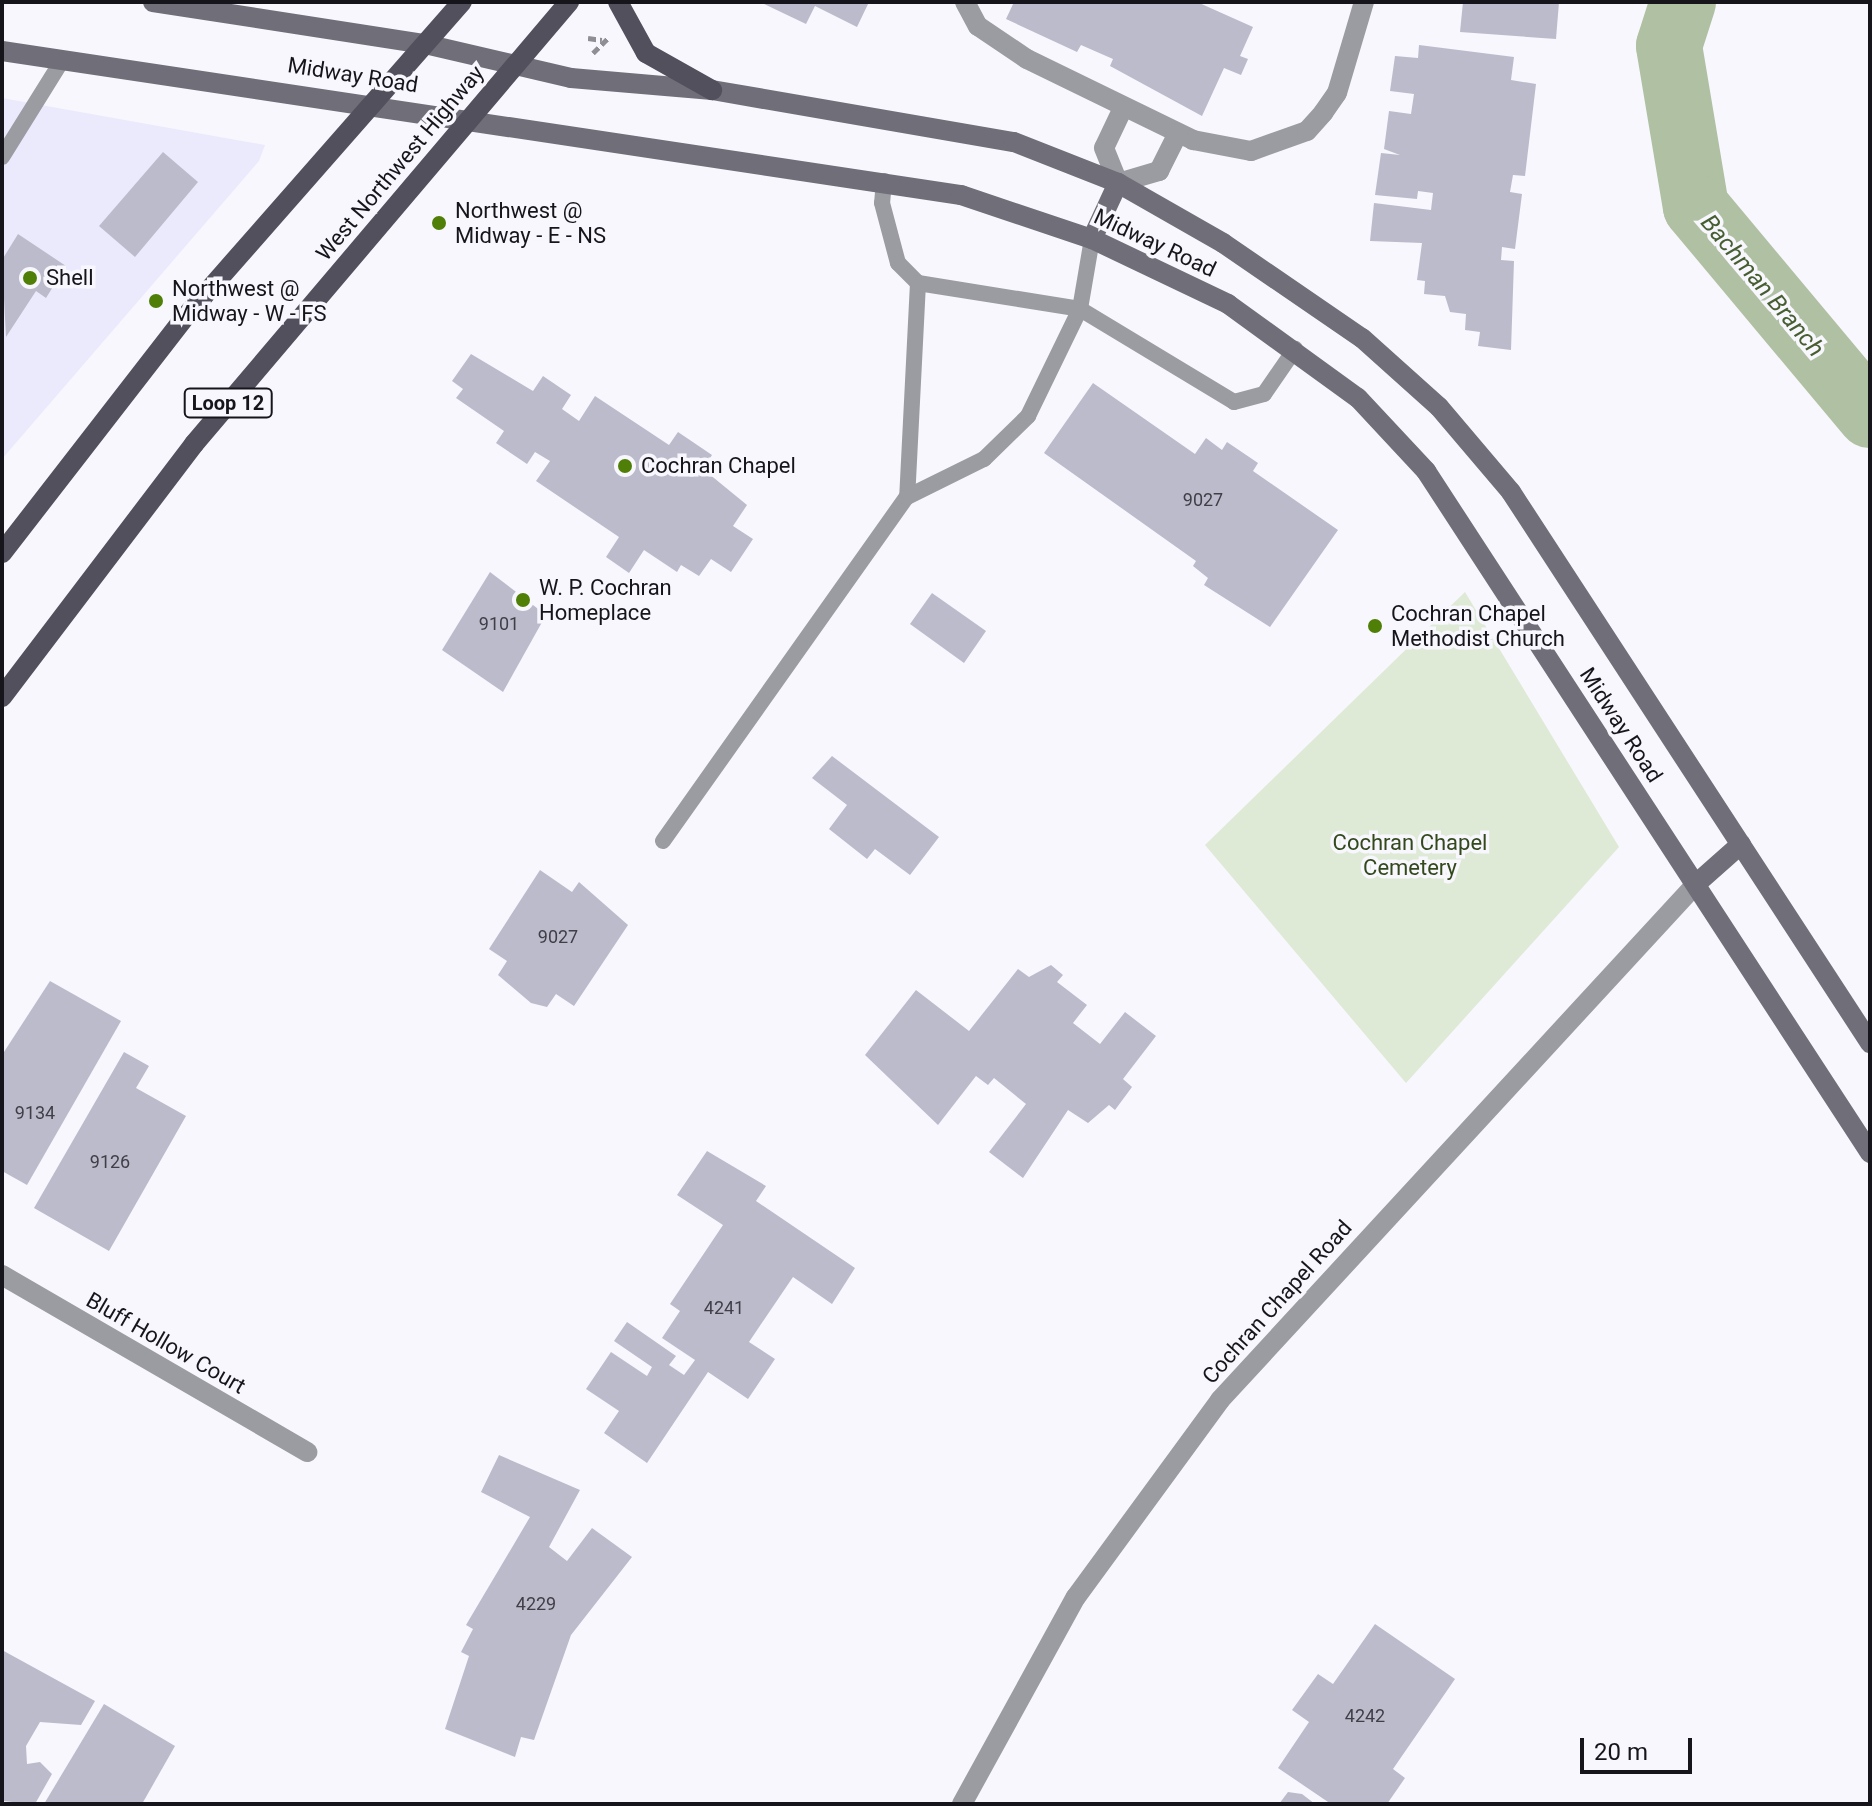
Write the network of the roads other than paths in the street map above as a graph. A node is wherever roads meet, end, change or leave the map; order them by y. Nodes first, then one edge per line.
1 (153, 2) edge
2 (462, 2) edge
3 (569, 2) edge
4 (618, 2) edge
5 (965, 2) edge
6 (1364, 2) edge
7 (425, 44) junction
8 (2, 51) edge
9 (63, 59) junction
10 (517, 63) junction
11 (712, 90) junction
12 (373, 102) junction
13 (1123, 108) junction
14 (469, 119) junction
15 (1178, 133) junction
16 (2, 157) edge
17 (884, 181) junction
18 (1118, 183) junction
19 (1092, 239) junction
20 (918, 283) junction
21 (1080, 309) junction
22 (1295, 349) junction
23 (907, 497) junction
24 (4, 547) edge
25 (2, 697) edge
26 (663, 841) dead end
27 (1741, 844) junction
28 (1696, 884) junction
29 (1870, 1043) edge
30 (1870, 1153) edge
31 (2, 1275) edge
32 (307, 1452) dead end
33 (962, 1804) edge

1 - 7 main road, Midway Road
2 - 7 main road
3 - 10 main road, West Northwest Highway / Loop 12
4 - 11 main road
5 - 13 street
6 - 15 street
7 - 10 main road, Midway Road
7 - 12 main road
8 - 9 main road, Midway Road
9 - 12 main road, Midway Road
9 - 16 lane
10 - 11 main road, Midway Road
10 - 14 main road, West Northwest Highway / Loop 12
11 - 18 main road, Midway Road
12 - 14 main road, Midway Road
12 - 24 main road
13 - 15 street
13 - 18 street
14 - 17 main road, Midway Road
14 - 25 main road, West Northwest Highway / Loop 12
15 - 18 street
17 - 19 main road, Midway Road
17 - 20 lane
18 - 19 main road
18 - 27 main road, Midway Road
19 - 21 lane
19 - 22 main road, Midway Road
20 - 21 lane
20 - 23 lane
21 - 22 lane
21 - 23 lane
22 - 28 main road, Midway Road
23 - 26 lane
27 - 28 main road
27 - 29 main road, Midway Road
28 - 30 main road, Midway Road
28 - 33 street, Cochran Chapel Road
31 - 32 street, Bluff Hollow Court

